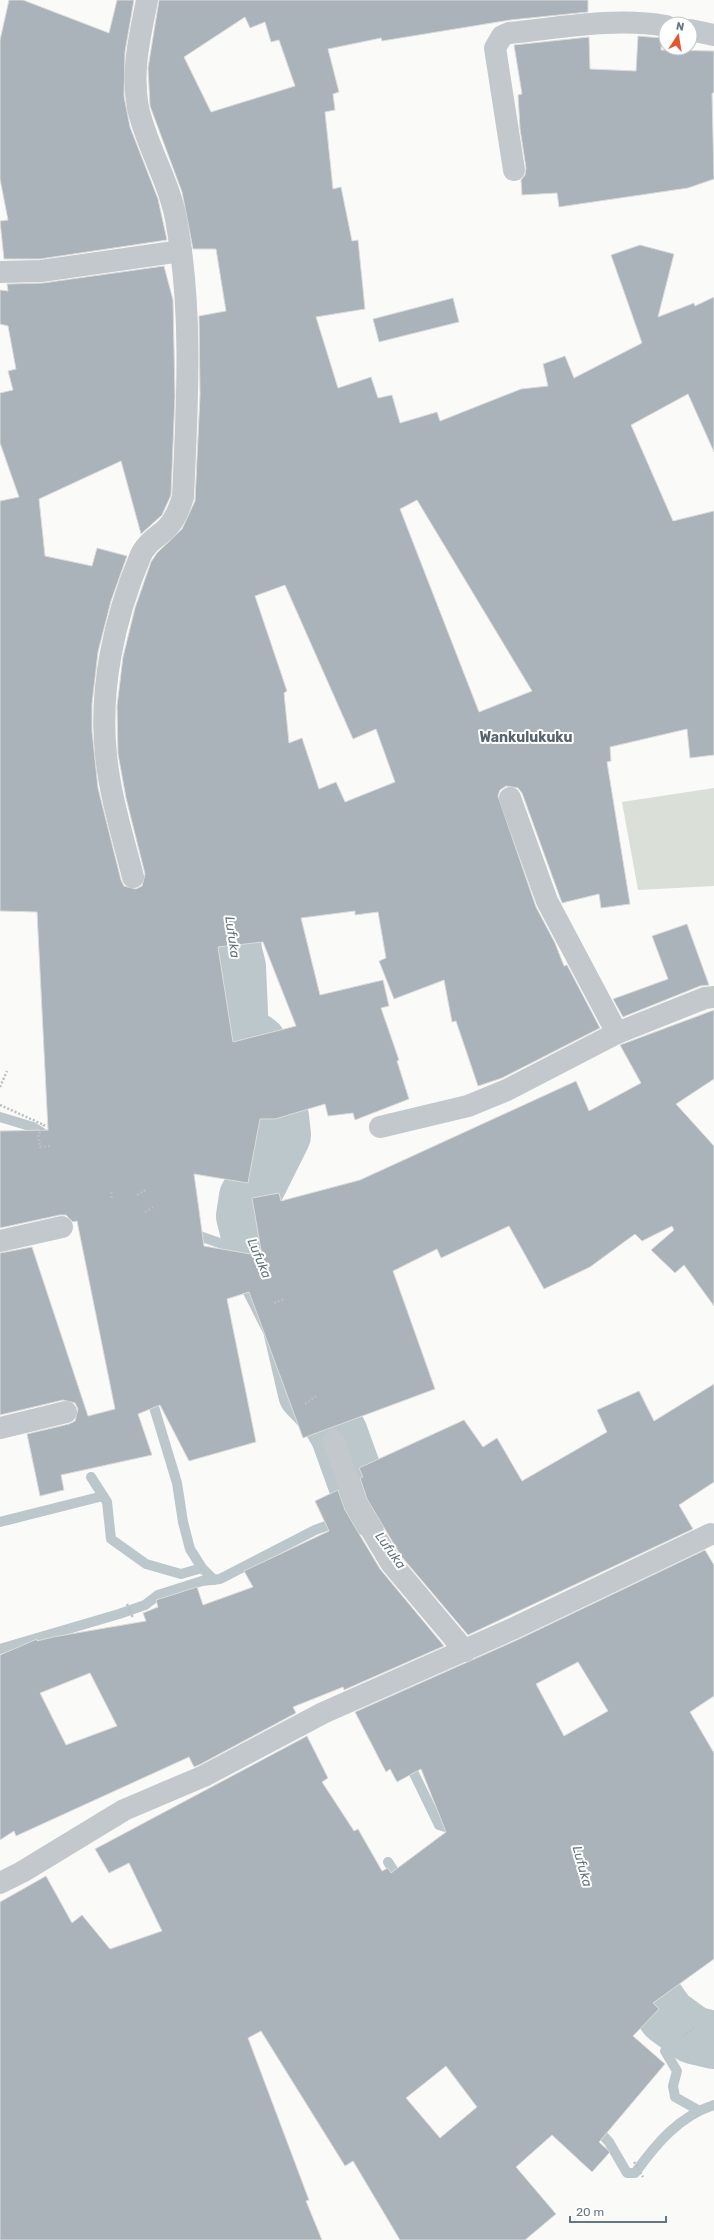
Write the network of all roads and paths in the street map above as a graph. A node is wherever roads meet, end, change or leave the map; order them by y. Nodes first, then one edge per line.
1 (147, 0) edge
2 (658, 25) edge
3 (698, 32) edge
4 (714, 35) edge
5 (514, 170) dead end
6 (181, 251) junction
7 (0, 272) edge
8 (510, 798) dead end
9 (132, 877) dead end
10 (714, 997) edge
11 (617, 1033) junction
12 (7, 1071) dead end
13 (0, 1087) edge
14 (0, 1105) edge
15 (380, 1127) dead end
16 (50, 1146) dead end
17 (147, 1189) dead end
18 (111, 1192) dead end
19 (137, 1195) dead end
20 (112, 1200) dead end
21 (153, 1207) dead end
22 (145, 1212) dead end
23 (62, 1227) dead end
24 (0, 1241) edge
25 (284, 1299) dead end
26 (274, 1303) dead end
27 (316, 1396) dead end
28 (306, 1404) dead end
29 (66, 1412) dead end
30 (0, 1428) edge
31 (334, 1441) dead end
32 (711, 1534) dead end
33 (127, 1604) dead end
34 (133, 1618) dead end
35 (465, 1651) junction
36 (0, 1883) edge
37 (694, 2028) dead end
38 (683, 2036) dead end
39 (634, 2162) dead end
40 (643, 2177) dead end

1 - 6 street
2 - 5 street
3 - 4 street
6 - 7 street
6 - 9 street
8 - 11 street
10 - 11 street
11 - 15 street
12 - 13 path
14 - 16 path
17 - 19 path
18 - 20 path
21 - 22 path
23 - 24 street
25 - 26 path
27 - 28 path
29 - 30 street
31 - 35 street
32 - 35 street
33 - 34 path
35 - 36 street
37 - 38 path
39 - 40 path

